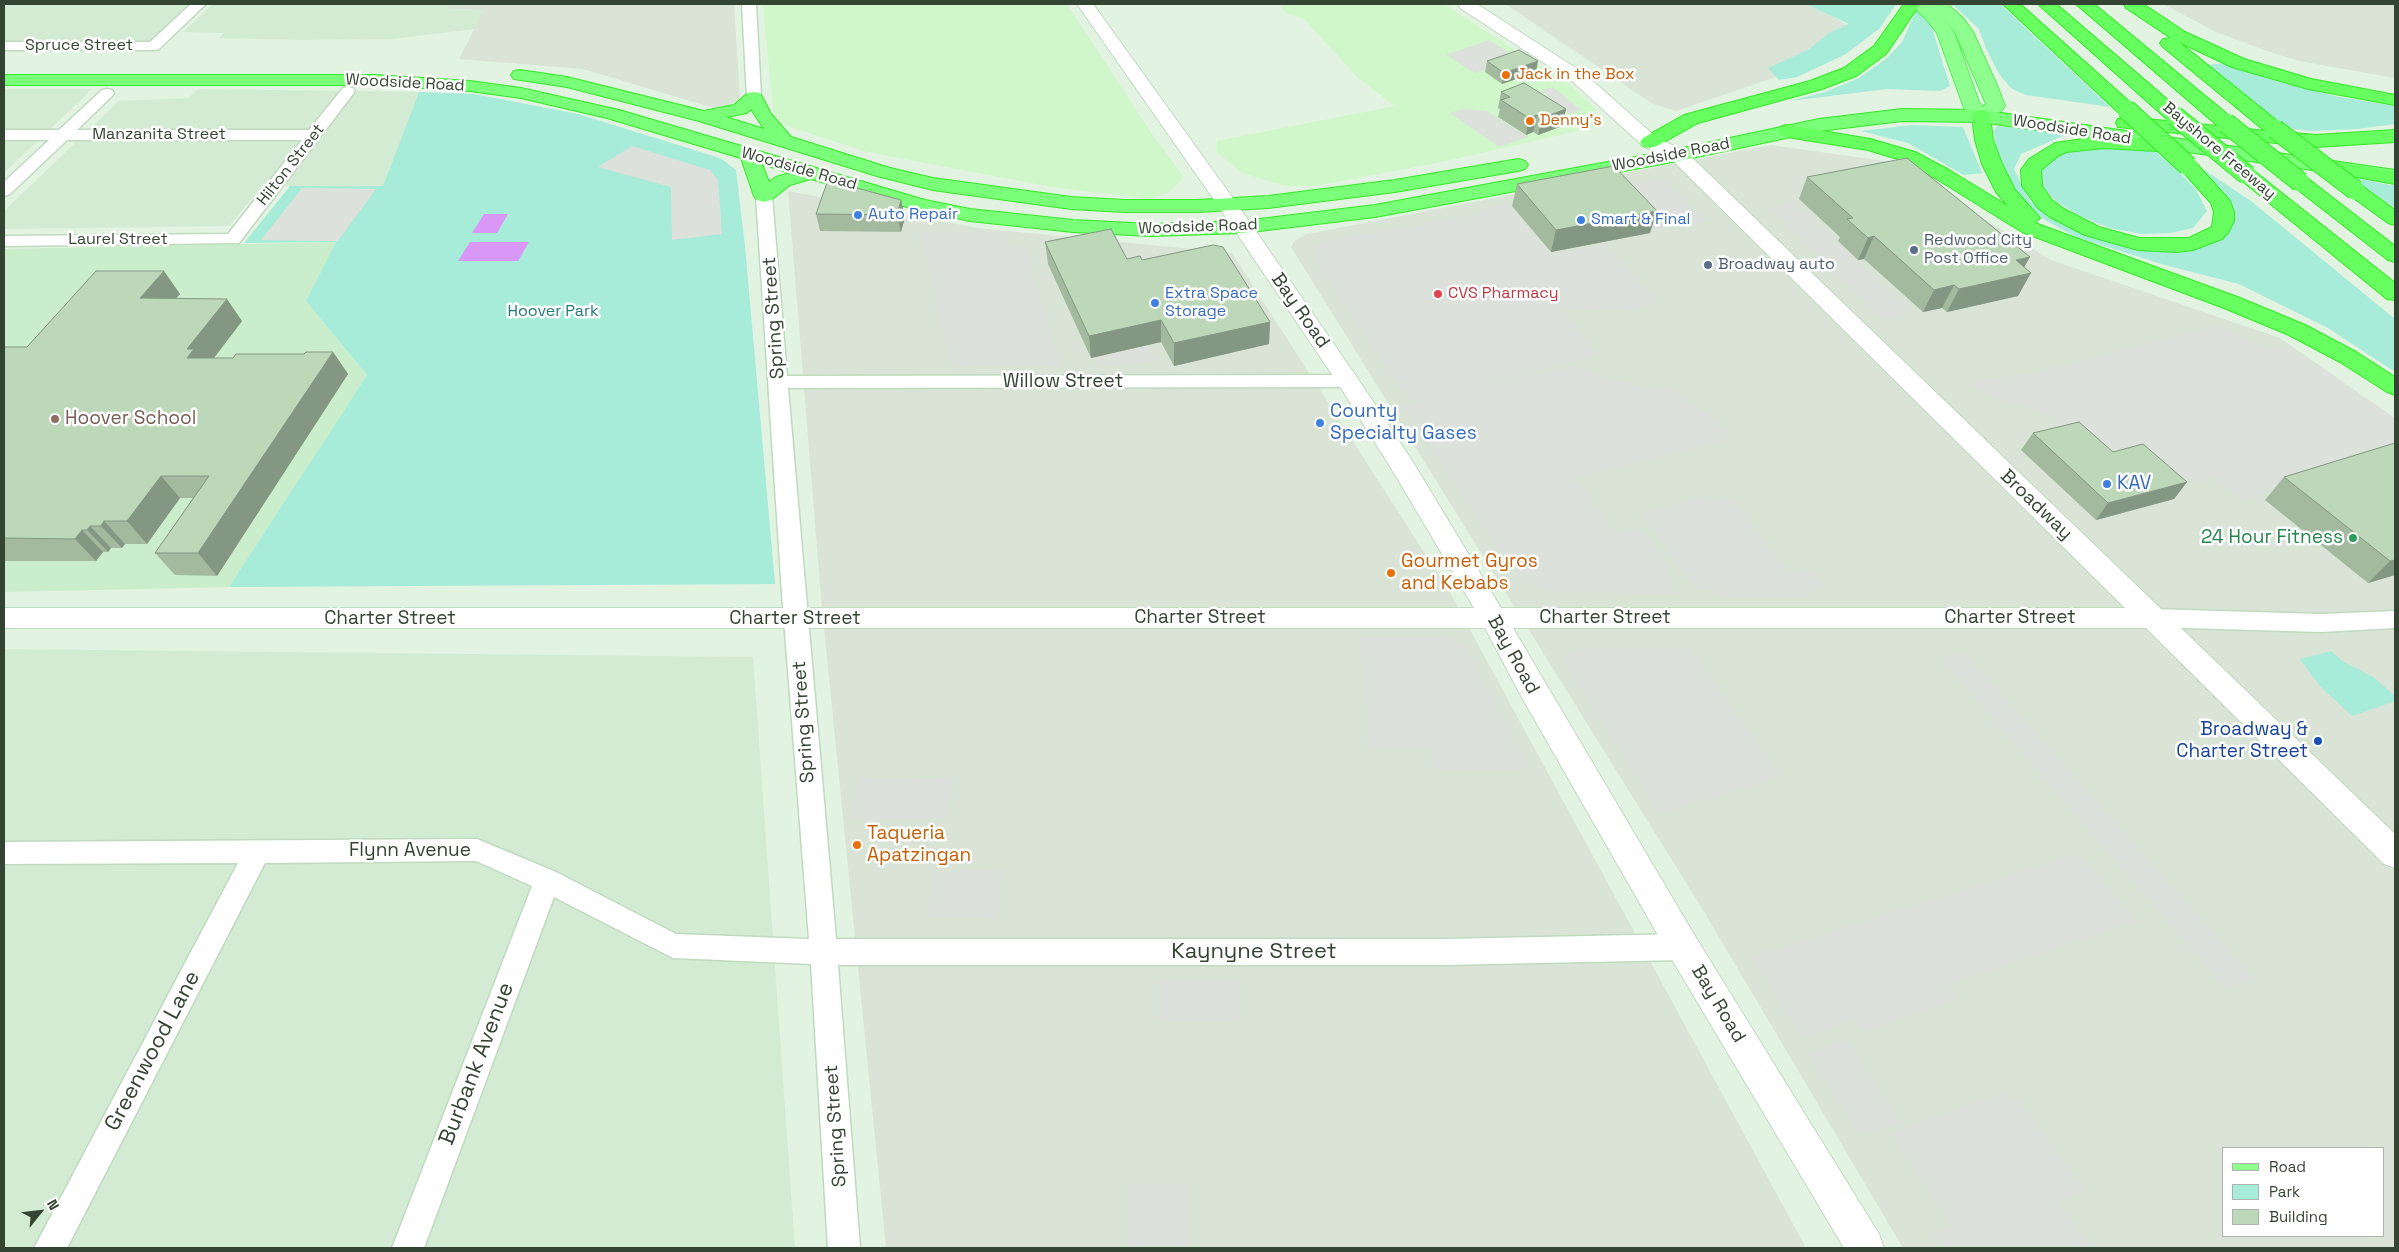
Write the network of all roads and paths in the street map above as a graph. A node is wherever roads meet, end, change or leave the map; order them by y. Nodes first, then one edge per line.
1 (199, 4) edge
2 (748, 4) edge
3 (1085, 4) edge
4 (1466, 4) edge
5 (1487, 4) edge
6 (1937, 4) edge
7 (2011, 4) edge
8 (2046, 4) edge
9 (2084, 4) edge
10 (2122, 4) edge
11 (2132, 4) edge
12 (1912, 7) edge
13 (4, 46) edge
14 (4, 66) edge
15 (471, 69) dead end
16 (499, 72) dead end
17 (4, 80) edge
18 (1612, 84) dead end
19 (348, 91) dead end
20 (107, 93) dead end
21 (754, 97) junction
22 (2395, 100) edge
23 (1982, 109) junction
24 (706, 116) junction
25 (2125, 116) junction
26 (1787, 131) junction
27 (4, 135) edge
28 (62, 135) junction
29 (314, 135) junction
30 (2395, 136) edge
31 (1663, 138) junction
32 (785, 142) junction
33 (1626, 146) dead end
34 (2174, 146) junction
35 (749, 154) junction
36 (2395, 159) edge
37 (1535, 162) dead end
38 (809, 173) junction
39 (2395, 177) edge
40 (4, 190) edge
41 (764, 196) junction
42 (1228, 205) junction
43 (2395, 219) edge
44 (1243, 227) junction
45 (233, 239) joint
46 (4, 241) edge
47 (2071, 244) junction
48 (2395, 256) edge
49 (2395, 294) edge
50 (1348, 381) junction
51 (779, 382) junction
52 (2395, 387) edge
53 (1492, 617) junction
54 (4, 618) edge
55 (2152, 618) junction
56 (796, 619) junction
57 (2395, 620) edge
58 (4, 853) edge
59 (257, 853) junction
60 (2395, 854) edge
61 (547, 880) junction
62 (1683, 947) junction
63 (824, 952) junction
64 (50, 1248) edge
65 (408, 1248) edge
66 (844, 1248) edge
67 (1864, 1248) edge

1 - 13 street, Spruce Street
2 - 21 street
3 - 42 street, Bay Road
4 - 31 street, Broadway
5 - 18 street
6 - 23 main road
7 - 25 highway
8 - 49 highway, Bayshore Freeway, bridge
9 - 48 highway, Bayshore Freeway, bridge
10 - 43 highway, bridge
11 - 22 highway
12 - 23 main road
12 - 31 highway
14 - 15 highway, Woodside Road
16 - 24 highway, Woodside Road
17 - 35 highway, Woodside Road
19 - 29 street, Hilton Street
20 - 28 street
21 - 24 highway
21 - 32 highway
23 - 25 highway, Woodside Road
23 - 26 highway, Woodside Road
23 - 31 highway, Woodside Road
23 - 34 highway, Woodside Road
23 - 47 highway
24 - 32 highway, Woodside Road
25 - 30 highway
25 - 34 highway, bridge
25 - 36 highway, Woodside Road
26 - 31 highway, Woodside Road
26 - 47 highway
27 - 28 street, Manzanita Street
28 - 29 street, Manzanita Street
28 - 40 street
29 - 45 street, Hilton Street
31 - 33 highway, Woodside Road
31 - 44 highway, Woodside Road
31 - 55 street, Broadway
32 - 42 highway, Woodside Road
34 - 39 highway, Woodside Road
35 - 38 highway, Woodside Road
35 - 41 highway
37 - 42 highway, Woodside Road
38 - 41 highway
38 - 44 highway, Woodside Road
41 - 51 street, Spring Street
42 - 44 street, Bay Road
44 - 50 street, Bay Road
45 - 46 street, Laurel Street
47 - 52 highway
50 - 51 street, Willow Street
50 - 53 street, Bay Road
51 - 56 street, Spring Street
53 - 55 street, Charter Street
53 - 56 street, Charter Street
53 - 62 street, Bay Road
54 - 56 street, Charter Street
55 - 57 street, Charter Street
55 - 60 street, Broadway
56 - 63 street, Spring Street
58 - 59 street, Flynn Avenue
59 - 61 street, Flynn Avenue
59 - 64 street, Greenwood Lane
61 - 63 street, Flynn Avenue
61 - 65 street, Burbank Avenue
62 - 63 street, Kaynyne Street
62 - 67 street, Bay Road
63 - 66 street, Spring Street

